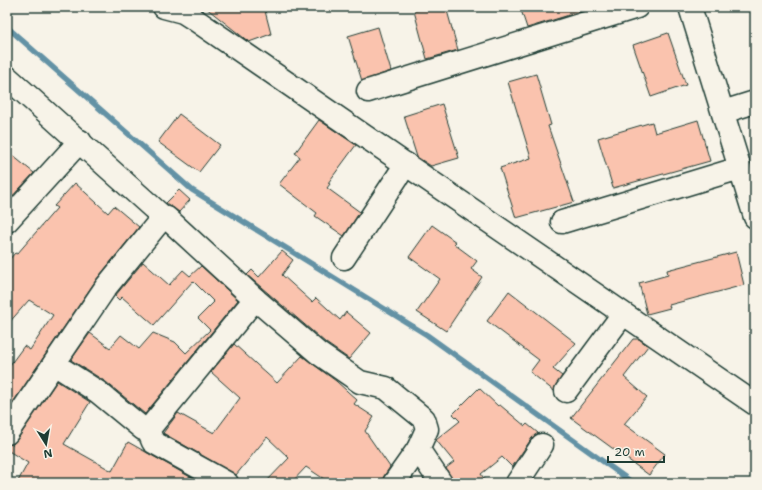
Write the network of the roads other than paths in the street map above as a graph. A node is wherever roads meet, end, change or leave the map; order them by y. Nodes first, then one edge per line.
1 (164, 7) edge
2 (637, 7) edge
3 (690, 7) edge
4 (7, 77) edge
5 (368, 91) dead end
6 (755, 102) edge
7 (723, 112) junction
8 (80, 141) junction
9 (406, 164) junction
10 (740, 168) junction
11 (163, 217) junction
12 (755, 217) edge
13 (7, 221) edge
14 (562, 222) dead end
15 (344, 258) dead end
16 (255, 299) junction
17 (623, 314) junction
18 (54, 364) junction
19 (566, 391) dead end
20 (755, 404) edge
21 (148, 430) junction
22 (7, 433) edge
23 (542, 445) dead end
24 (418, 449) junction
25 (227, 483) edge
26 (394, 483) edge
27 (440, 483) edge
28 (517, 483) edge

1 - 9 street
2 - 5 street
3 - 7 street
4 - 8 street
6 - 7 street
7 - 10 street
8 - 11 street
8 - 13 street
9 - 15 street
9 - 17 street
10 - 12 street
10 - 14 street
11 - 16 street
11 - 18 street
16 - 21 street
16 - 24 street
17 - 19 street
17 - 20 street
18 - 21 street
18 - 22 street
21 - 25 street
23 - 28 street
24 - 26 street
24 - 27 street

